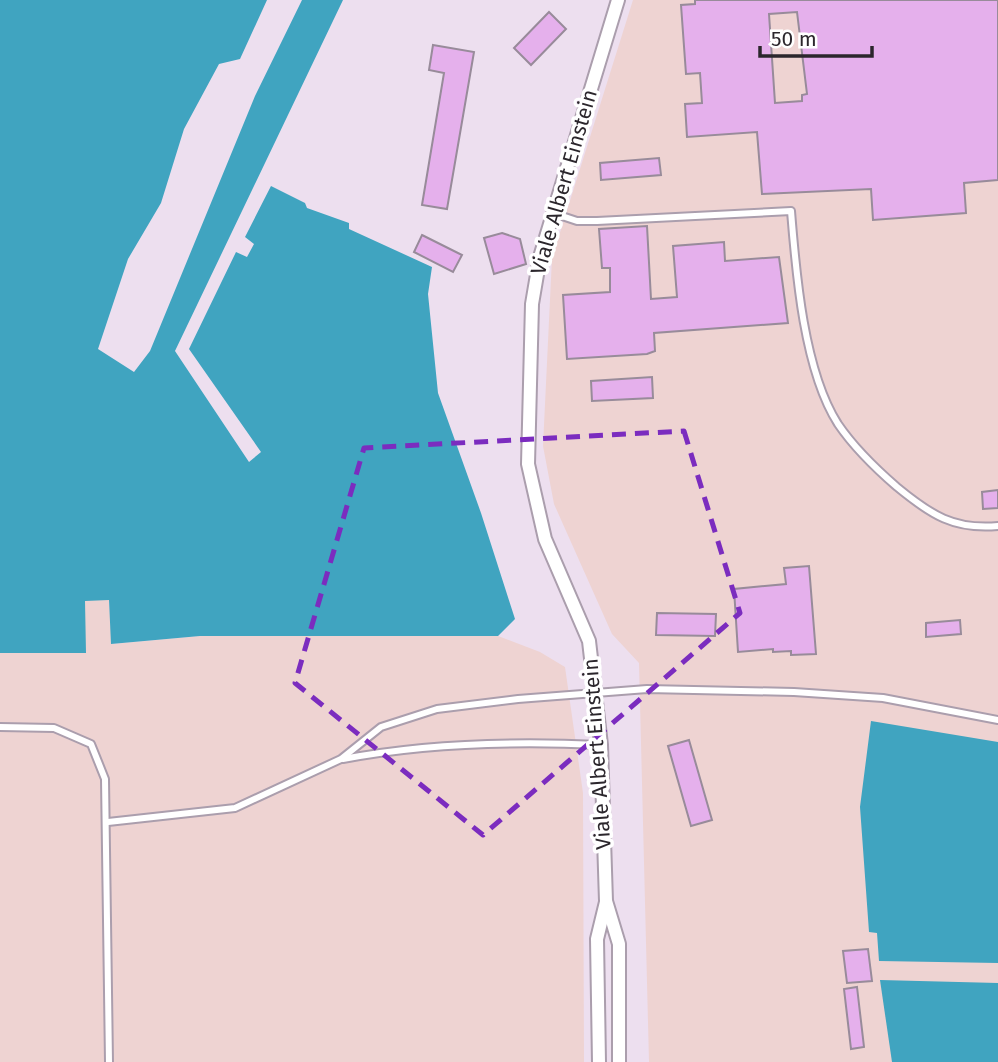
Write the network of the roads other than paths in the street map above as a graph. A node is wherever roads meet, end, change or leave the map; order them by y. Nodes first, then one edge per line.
1 (618, 0) edge
2 (553, 213) junction
3 (998, 526) edge
4 (597, 695) junction
5 (998, 720) edge
6 (0, 727) edge
7 (601, 746) junction
8 (341, 759) junction
9 (108, 821) junction
10 (606, 901) junction
11 (109, 1062) edge
12 (598, 1062) edge
13 (619, 1062) edge

1 - 2 street, Viale Albert Einstein
2 - 3 lane
2 - 4 street, Viale Albert Einstein
4 - 5 lane
4 - 7 street, Viale Albert Einstein
4 - 8 lane
6 - 9 lane
7 - 8 lane
7 - 10 street, Viale Albert Einstein
8 - 9 lane
9 - 11 lane
10 - 12 street, Viale Albert Einstein
10 - 13 street, Viale Albert Einstein

